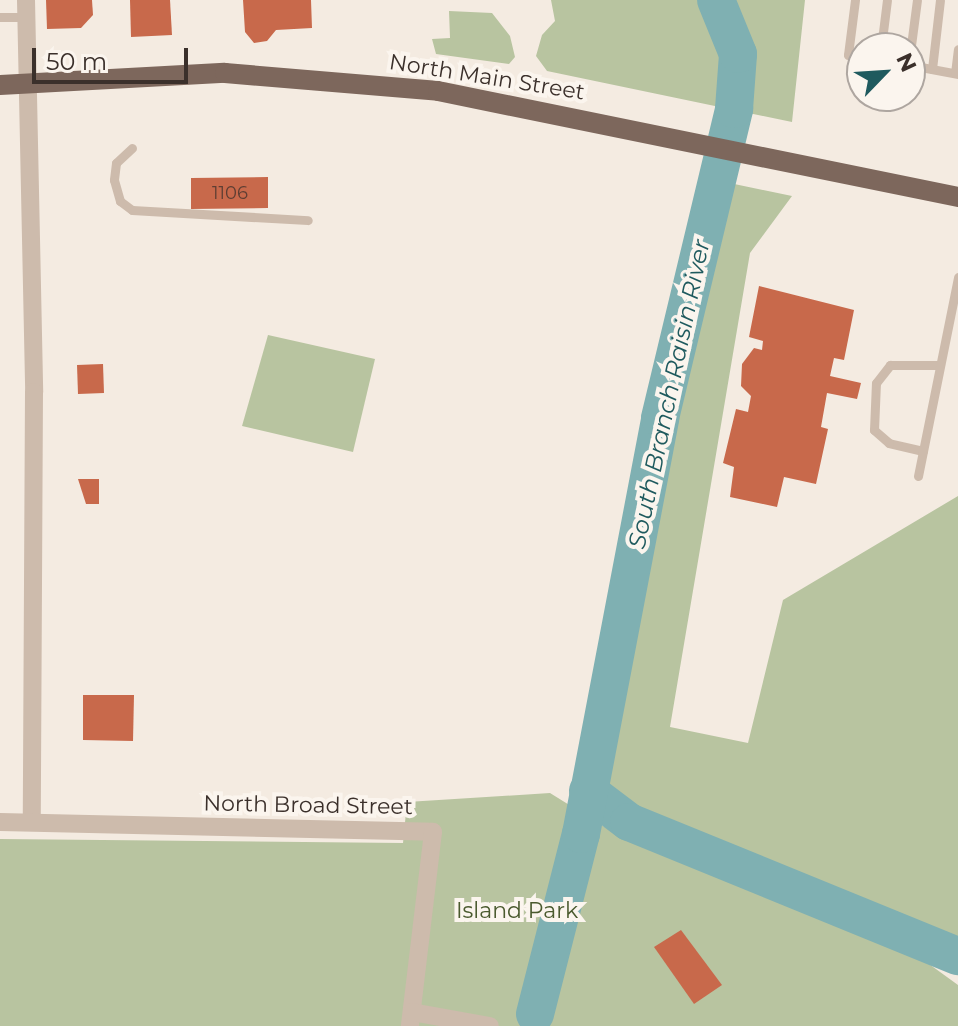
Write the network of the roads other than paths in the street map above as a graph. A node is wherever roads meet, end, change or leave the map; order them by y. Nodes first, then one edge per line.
1 (855, 0) edge
2 (887, 0) edge
3 (917, 0) edge
4 (940, 0) edge
5 (26, 8) edge
6 (0, 17) edge
7 (851, 32) edge
8 (883, 32) edge
9 (913, 32) edge
10 (958, 49) edge
11 (926, 68) edge
12 (932, 69) junction
13 (956, 74) edge
14 (27, 84) junction
15 (0, 85) edge
16 (132, 148) dead end
17 (958, 197) edge
18 (308, 220) dead end
19 (958, 277) edge
20 (940, 365) junction
21 (923, 451) junction
22 (918, 476) dead end
23 (0, 822) edge
24 (32, 822) junction
25 (411, 1019) edge
26 (490, 1026) edge

1 - 7 lane
2 - 8 lane
3 - 9 lane
4 - 12 lane
5 - 6 lane
5 - 14 street
10 - 13 lane
11 - 12 lane
12 - 13 lane
14 - 15 main road, North Main Street
14 - 17 main road, North Main Street
14 - 24 street
16 - 18 lane
19 - 20 lane
20 - 21 lane
20 - 21 lane
21 - 22 lane
23 - 24 street, North Broad Street
24 - 25 street, North Broad Street
25 - 26 street, North Broad Street

